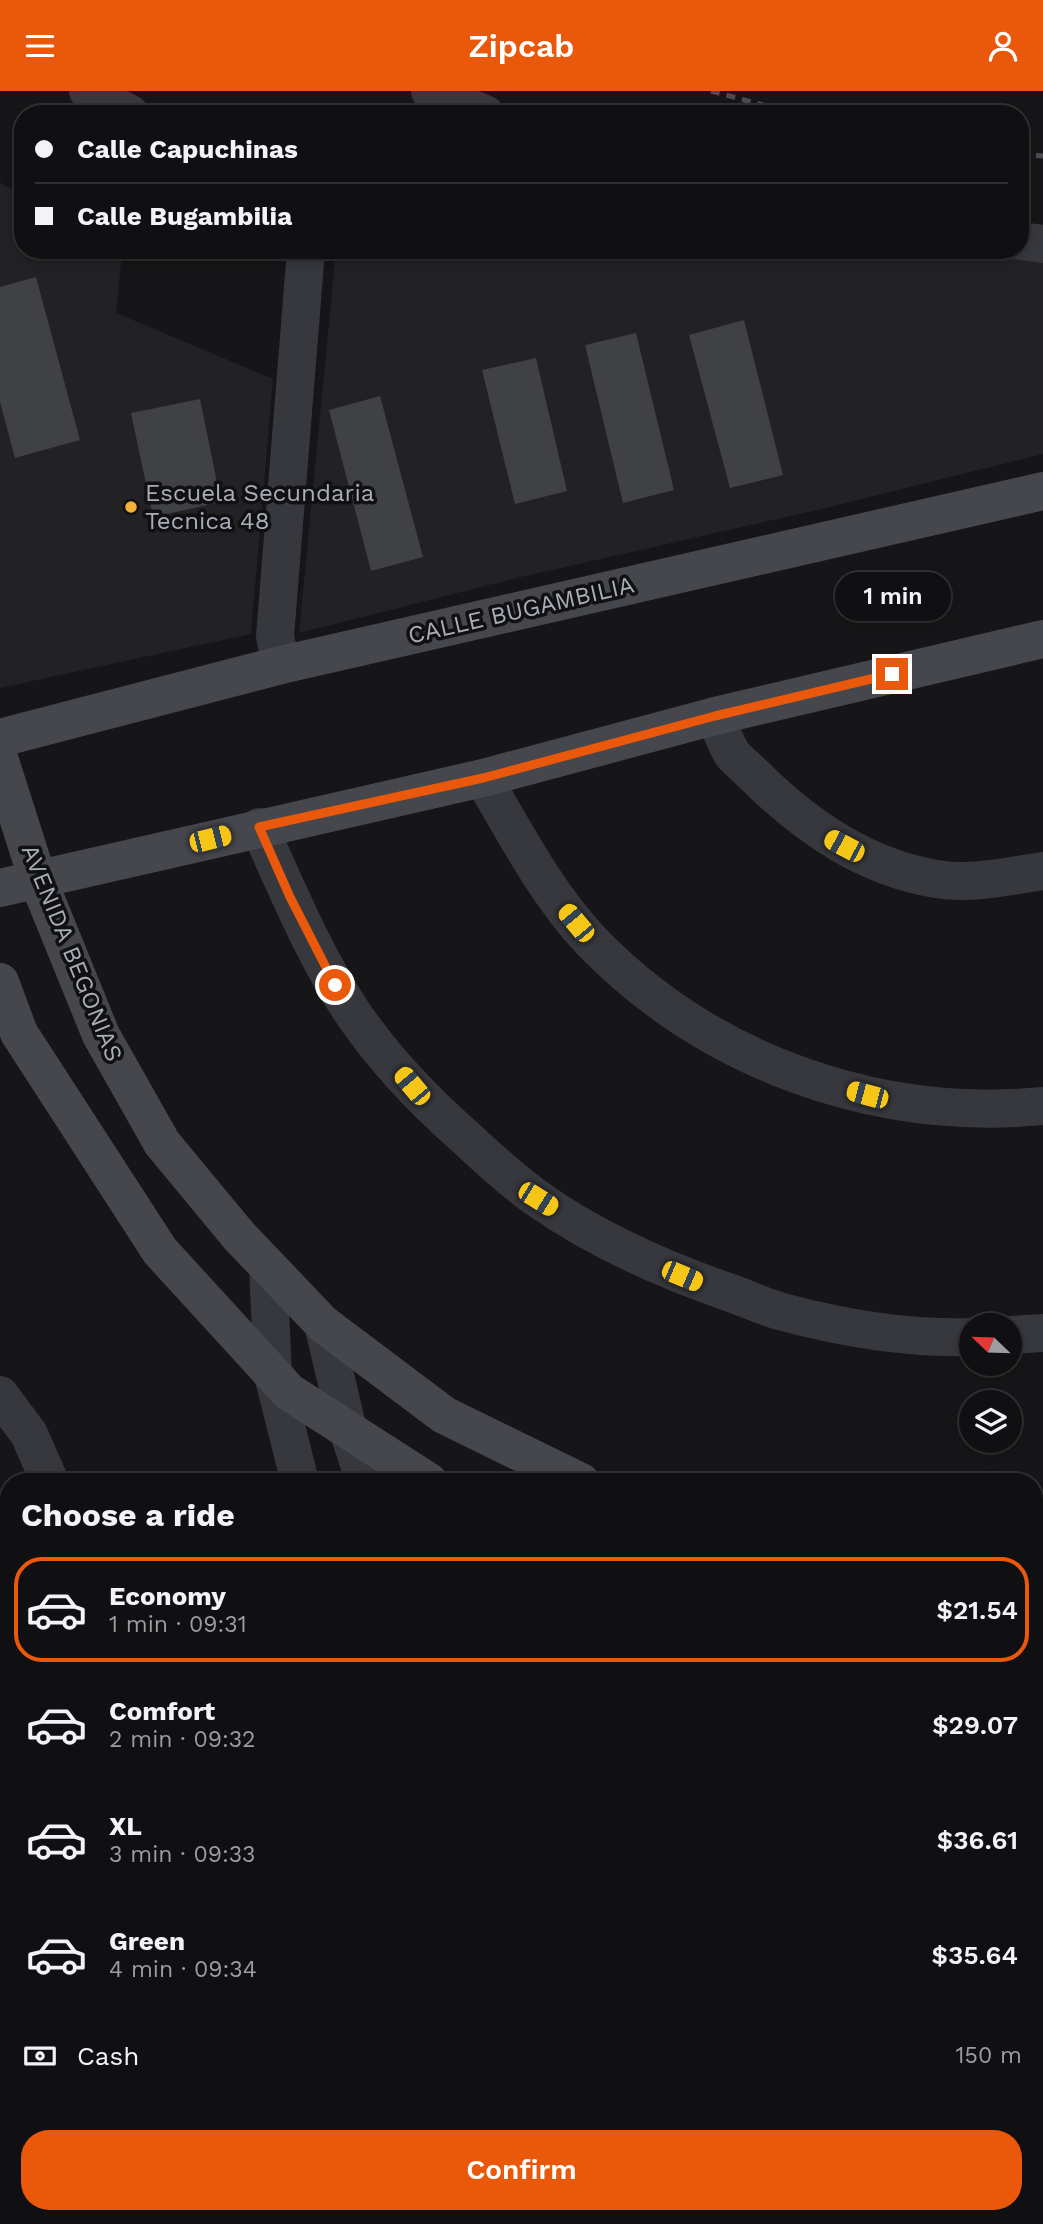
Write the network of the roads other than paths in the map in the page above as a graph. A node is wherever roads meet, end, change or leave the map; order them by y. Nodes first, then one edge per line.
1 (88, 91) edge
2 (430, 91) edge
3 (114, 105) edge
4 (463, 105) edge
5 (305, 259) edge
6 (1043, 491) edge
7 (1043, 639) edge
8 (281, 665) junction
9 (715, 716) junction
10 (0, 738) edge
11 (0, 761) edge
12 (483, 778) junction
13 (259, 827) junction
14 (1043, 871) edge
15 (38, 880) junction
16 (0, 888) edge
17 (0, 982) edge
18 (1043, 1106) edge
19 (268, 1267) junction
20 (323, 1324) junction
21 (1043, 1333) edge
22 (1022, 1334) edge
23 (959, 1337) edge
24 (274, 1375) junction
25 (0, 1395) edge
26 (348, 1430) junction
27 (46, 1473) edge
28 (298, 1473) edge
29 (362, 1473) edge
30 (415, 1473) edge
31 (563, 1473) edge

1 - 3 street
2 - 4 street
5 - 8 street
6 - 8 street, CALLE BUGAMBILIA
7 - 9 street
8 - 10 street, CALLE BUGAMBILIA
9 - 12 street
9 - 14 street
11 - 15 street, AVENIDA BEGONIAS
12 - 13 street
12 - 18 street
13 - 15 street
13 - 23 street
15 - 16 street
15 - 19 street, AVENIDA BEGONIAS
17 - 24 street
19 - 20 street, AVENIDA BEGONIAS
19 - 24 street
20 - 26 street
20 - 31 street, AVENIDA BEGONIAS
21 - 22 street
24 - 26 street
24 - 28 street
25 - 27 street
26 - 29 street
26 - 30 street

